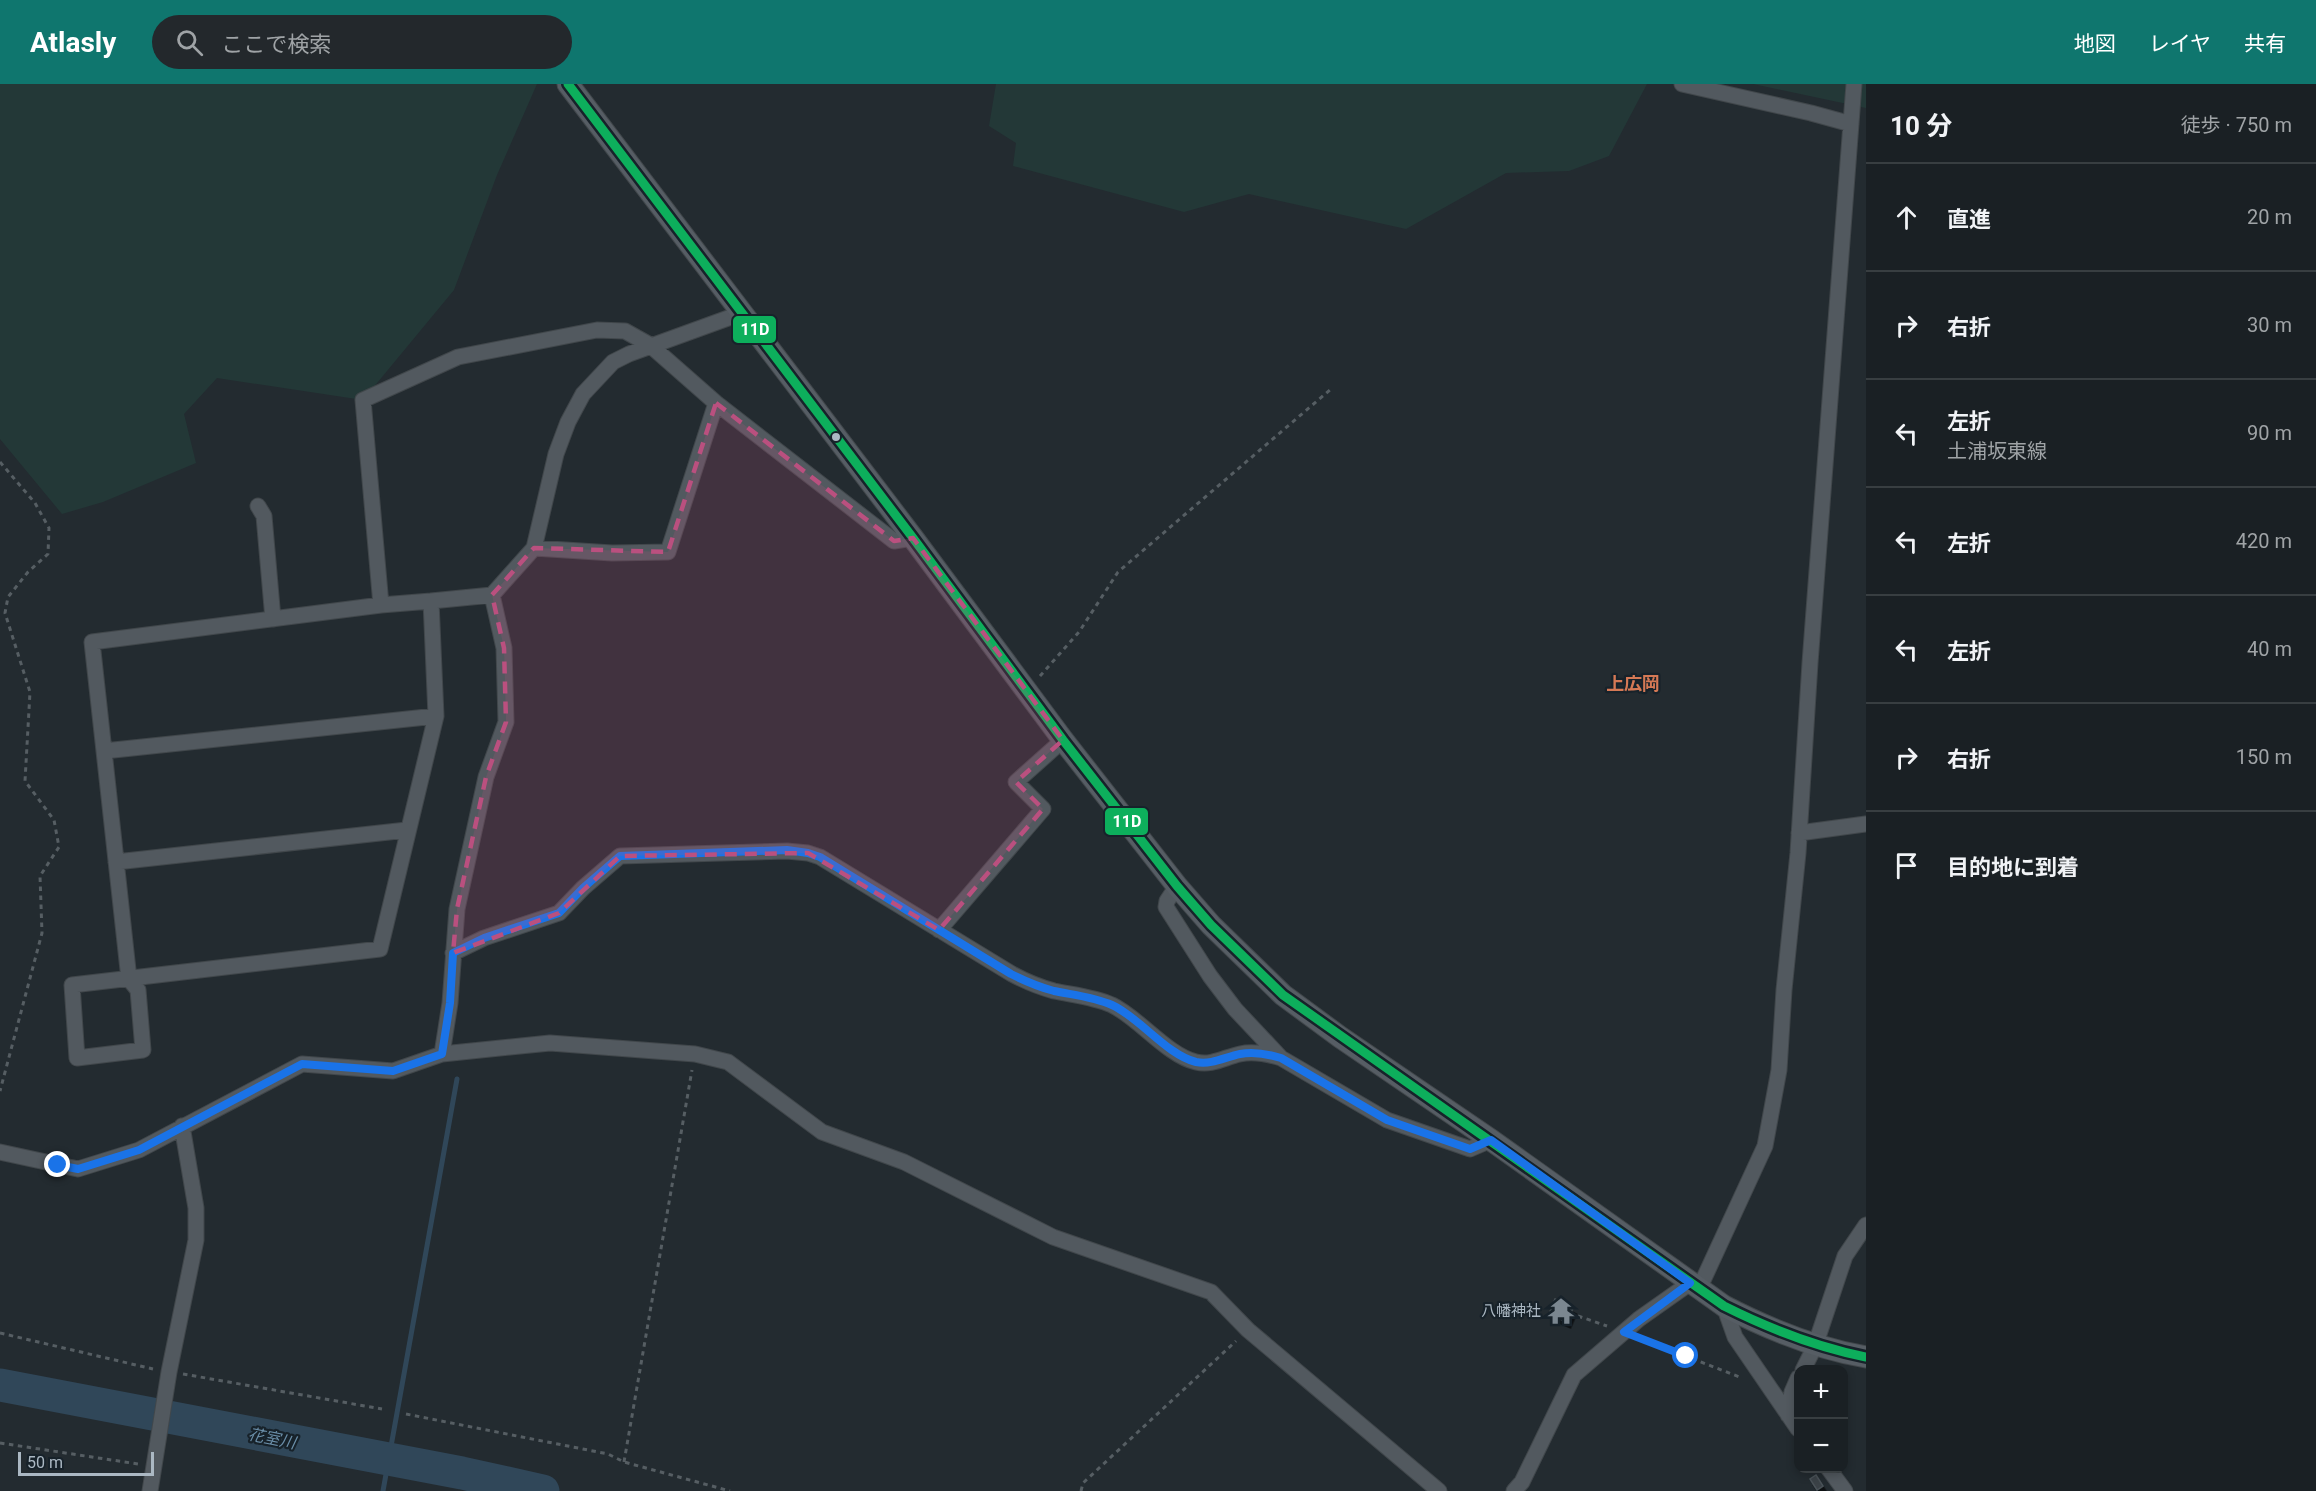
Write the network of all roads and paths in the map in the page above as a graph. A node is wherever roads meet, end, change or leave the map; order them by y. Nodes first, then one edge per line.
1 (568, 84) edge
2 (1682, 84) edge
3 (1854, 84) edge
4 (1850, 128) junction
5 (1866, 131) edge
6 (742, 313) junction
7 (650, 345) junction
8 (1330, 389) dead end
9 (716, 404) junction
10 (0, 462) edge
11 (258, 506) dead end
12 (913, 538) junction
13 (534, 548) junction
14 (492, 595) junction
15 (431, 601) junction
16 (381, 605) junction
17 (273, 619) junction
18 (1026, 691) junction
19 (435, 716) junction
20 (1063, 740) junction
21 (104, 751) junction
22 (1866, 824) edge
23 (407, 830) junction
24 (1799, 834) junction
25 (116, 862) junction
26 (1177, 886) junction
27 (939, 930) junction
28 (453, 953) junction
29 (129, 979) junction
30 (442, 1054) junction
31 (695, 1054) junction
32 (1281, 1058) junction
33 (0, 1091) edge
34 (182, 1126) junction
35 (1491, 1140) junction
36 (0, 1152) edge
37 (1866, 1226) edge
38 (1695, 1286) junction
39 (1724, 1306) junction
40 (1578, 1316) dead end
41 (1248, 1330) junction
42 (1624, 1332) junction
43 (0, 1333) edge
44 (1815, 1346) junction
45 (1866, 1357) edge
46 (1806, 1365) edge
47 (169, 1372) junction
48 (1794, 1387) edge
49 (1769, 1388) junction
50 (382, 1409) dead end
51 (406, 1414) dead end
52 (1788, 1415) junction
53 (1794, 1423) edge
54 (0, 1443) edge
55 (624, 1462) junction
56 (154, 1467) junction
57 (1832, 1473) edge
58 (150, 1491) edge
59 (730, 1491) edge
60 (1081, 1491) edge
61 (1439, 1491) edge
62 (1514, 1491) edge
63 (1845, 1491) edge

1 - 6 main road
2 - 4 street
3 - 4 street
4 - 5 street
4 - 24 street
6 - 7 street
6 - 12 main road
7 - 9 street
7 - 13 street
7 - 16 street
8 - 18 path
9 - 12 street
9 - 13 street
10 - 33 path
11 - 17 street
12 - 18 main road
13 - 14 street
14 - 15 street
14 - 28 street
15 - 16 street
15 - 19 street
16 - 17 street
17 - 21 street
18 - 20 main road
19 - 21 street
19 - 23 street
20 - 26 main road
20 - 27 street
21 - 25 street
22 - 24 street
23 - 25 street
23 - 29 street
24 - 38 street
25 - 29 street
26 - 32 street
26 - 35 main road
27 - 28 street
27 - 32 street
28 - 30 street
29 - 29 street
30 - 31 street
30 - 34 street
31 - 41 street
31 - 55 path
32 - 35 street
34 - 36 street
34 - 47 street
35 - 38 main road
37 - 44 street
38 - 39 main road
38 - 42 street
39 - 44 main road
39 - 49 street
40 - 42 path
41 - 60 path
41 - 61 street
42 - 49 path
42 - 62 street
43 - 47 path
44 - 45 main road
44 - 46 street
47 - 50 path
47 - 56 street
48 - 52 street
49 - 52 street
51 - 55 path
52 - 53 street
54 - 56 path
55 - 59 path
56 - 58 street
57 - 63 street

